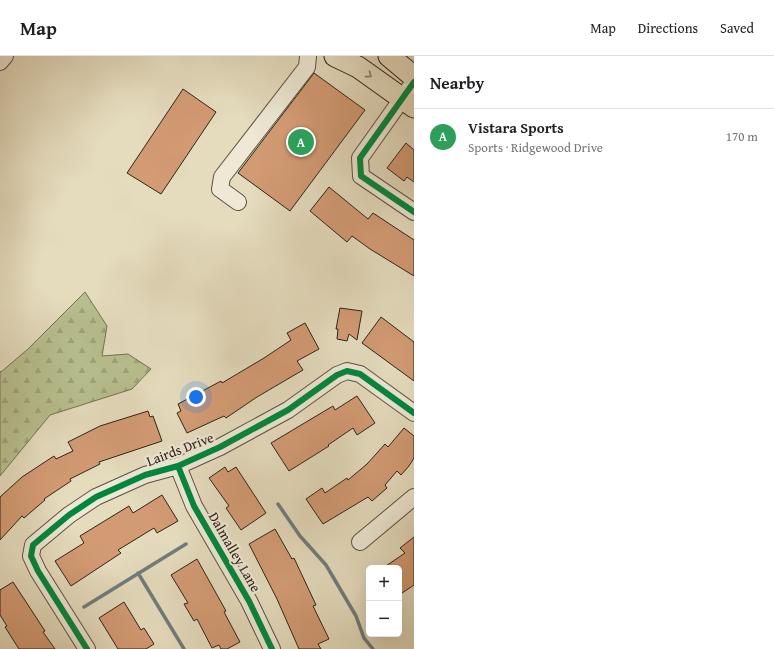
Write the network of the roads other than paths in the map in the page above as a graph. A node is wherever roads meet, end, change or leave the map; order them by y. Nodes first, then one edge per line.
1 (5, 56) edge
2 (308, 56) edge
3 (336, 56) edge
4 (389, 56) edge
5 (0, 62) edge
6 (414, 77) edge
7 (410, 96) edge
8 (238, 202) dead end
9 (414, 212) edge
10 (414, 413) edge
11 (178, 466) junction
12 (414, 497) edge
13 (360, 542) dead end
14 (87, 649) edge
15 (272, 649) edge

1 - 5 street
2 - 8 street
3 -> 7 main road
4 - 6 main road
7 - 9 street
10 - 11 street, Lairds Drive
11 - 14 street, Lairds Drive
11 - 15 street, Dalmalley Lane
12 - 13 street

